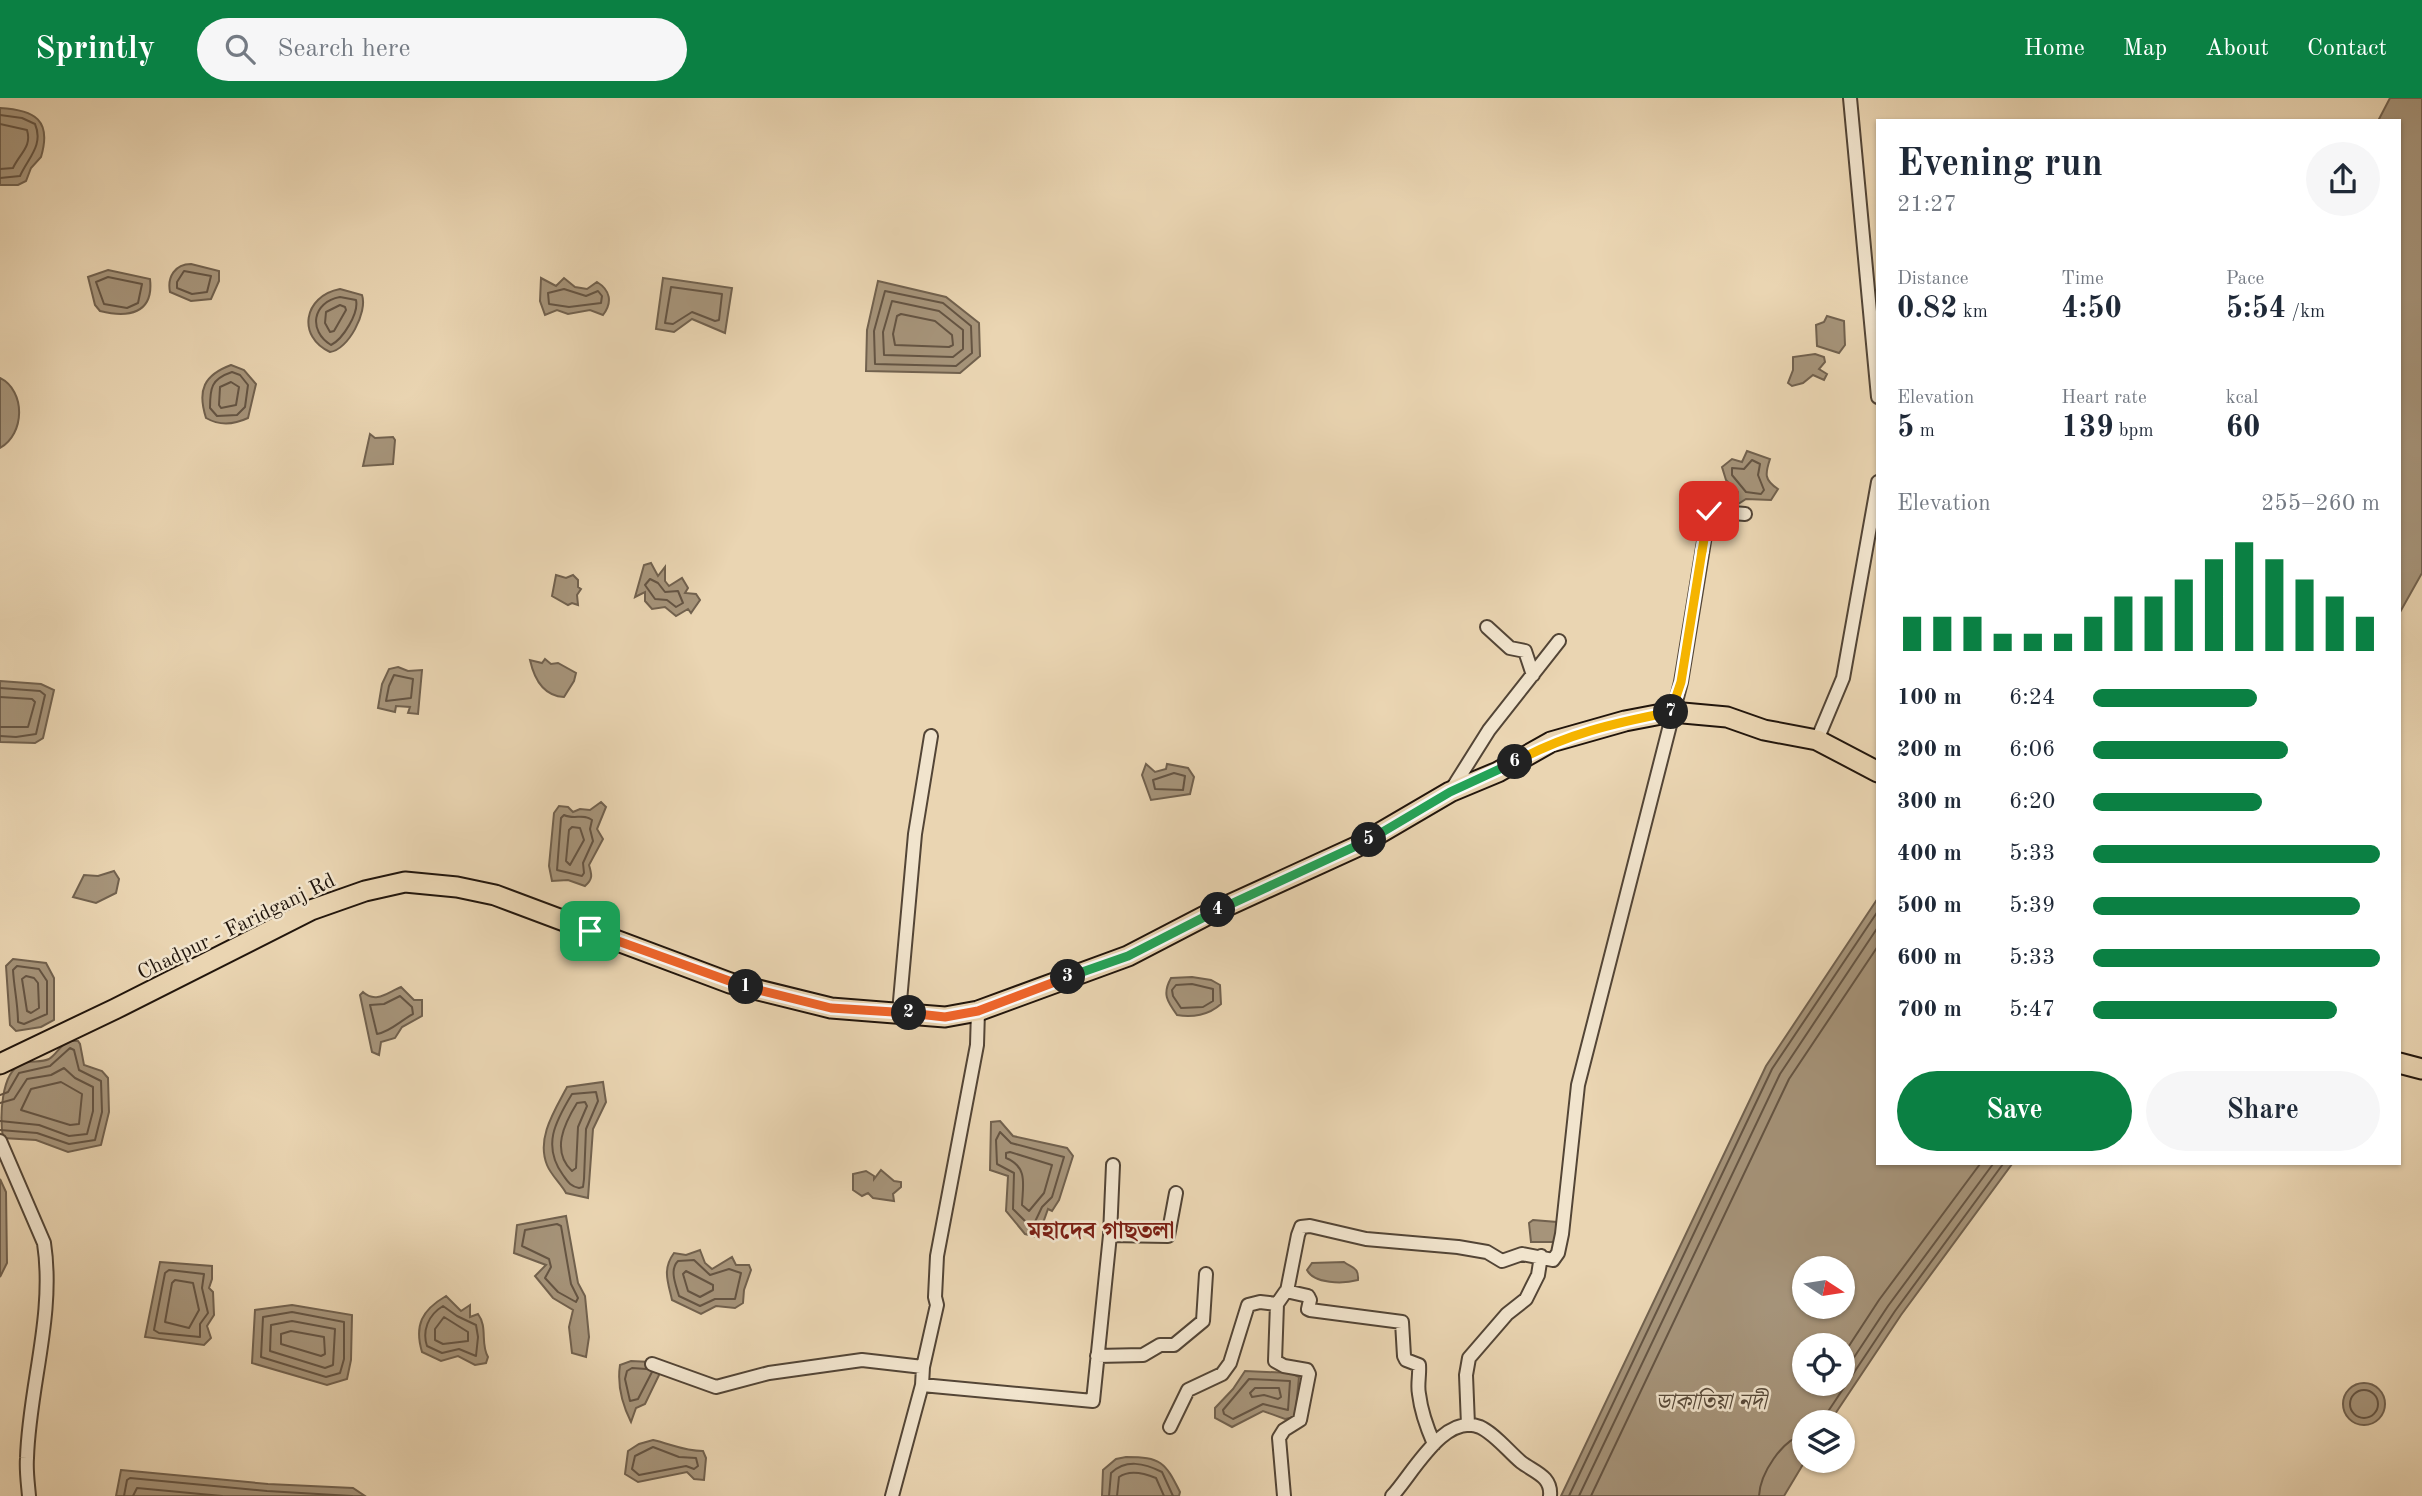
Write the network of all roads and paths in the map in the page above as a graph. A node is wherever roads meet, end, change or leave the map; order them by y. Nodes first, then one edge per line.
1 (1850, 98) edge
2 (1876, 376) edge
3 (1709, 492) dead end
4 (1876, 493) edge
5 (1709, 511) junction
6 (1745, 514) dead end
7 (1487, 627) dead end
8 (1559, 641) dead end
9 (1533, 675) junction
10 (1672, 712) junction
11 (931, 736) dead end
12 (1817, 740) junction
13 (1876, 771) edge
14 (1450, 792) junction
15 (978, 1011) junction
16 (899, 1012) junction
17 (0, 1063) edge
18 (2401, 1064) edge
19 (2422, 1069) edge
20 (0, 1141) edge
21 (1113, 1165) dead end
22 (1176, 1193) dead end
23 (1110, 1235) junction
24 (1541, 1256) junction
25 (1206, 1275) dead end
26 (1287, 1291) junction
27 (1277, 1304) junction
28 (1097, 1356) junction
29 (652, 1364) dead end
30 (923, 1367) junction
31 (922, 1385) junction
32 (1468, 1425) junction
33 (1170, 1427) dead end
34 (1434, 1444) junction
35 (29, 1496) edge
36 (892, 1496) edge
37 (1284, 1496) edge
38 (1392, 1496) edge
39 (1550, 1496) edge

1 - 2 street
3 - 5 street
4 - 12 street
5 - 6 street
5 - 10 street
7 - 9 street
8 - 9 street
9 - 14 street
10 - 12 main road, Chadpur - Faridganj Rd
10 - 14 main road, Chadpur - Faridganj Rd
10 - 24 street
11 - 16 street
12 - 13 main road, Chadpur - Faridganj Rd
14 - 15 main road, Chadpur - Faridganj Rd
15 - 16 main road, Chadpur - Faridganj Rd
15 - 30 street
16 - 17 main road, Chadpur - Faridganj Rd
18 - 19 main road
20 - 35 street
21 - 23 street
22 - 23 street
23 - 28 street
24 - 26 street
24 - 32 street
25 - 28 street
26 - 27 street
26 - 34 street
27 - 33 street
27 - 37 street
28 - 31 street
29 - 30 street
30 - 31 street
31 - 36 street
32 - 34 street
32 - 39 street
34 - 38 street

